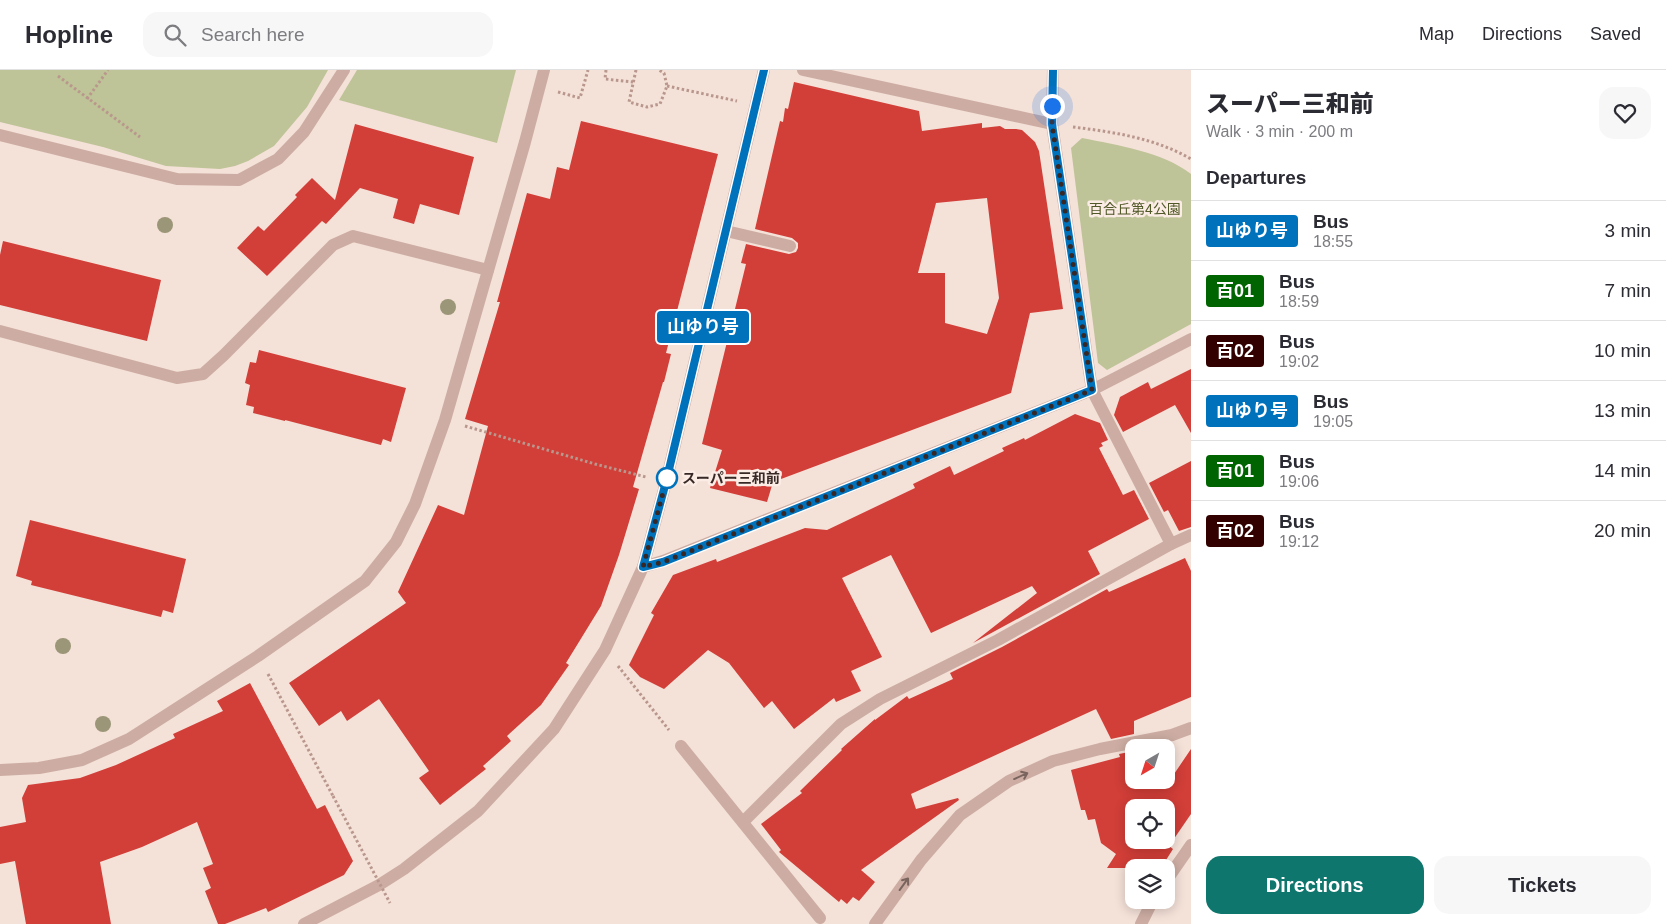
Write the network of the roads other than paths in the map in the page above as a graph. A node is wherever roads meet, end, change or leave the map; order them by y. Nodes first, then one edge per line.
1 (344, 70) edge
2 (544, 70) edge
3 (764, 70) edge
4 (803, 70) edge
5 (1052, 70) edge
6 (1052, 124) junction
7 (0, 135) edge
8 (726, 231) junction
9 (790, 246) dead end
10 (488, 270) junction
11 (0, 331) edge
12 (1191, 339) edge
13 (1092, 390) junction
14 (1191, 535) edge
15 (1171, 544) junction
16 (643, 567) junction
17 (1191, 728) edge
18 (681, 746) road end
19 (0, 770) edge
20 (743, 822) junction
21 (1191, 845) edge
22 (1175, 868) edge
23 (1148, 909) edge
24 (820, 918) dead end
25 (304, 924) edge
26 (875, 924) edge
27 (1141, 924) edge

1 - 7 street
2 - 10 street
3 - 8 street
4 - 6 street
5 - 6 street
6 - 13 street
8 - 9 street
8 - 16 street
10 - 11 street
10 - 19 street
12 - 13 street
13 - 15 street
13 - 16 street
14 - 15 street
15 - 20 street
16 - 25 street
26 -> 17 street
18 - 20 street
20 - 24 street
21 - 22 street
23 - 27 street

